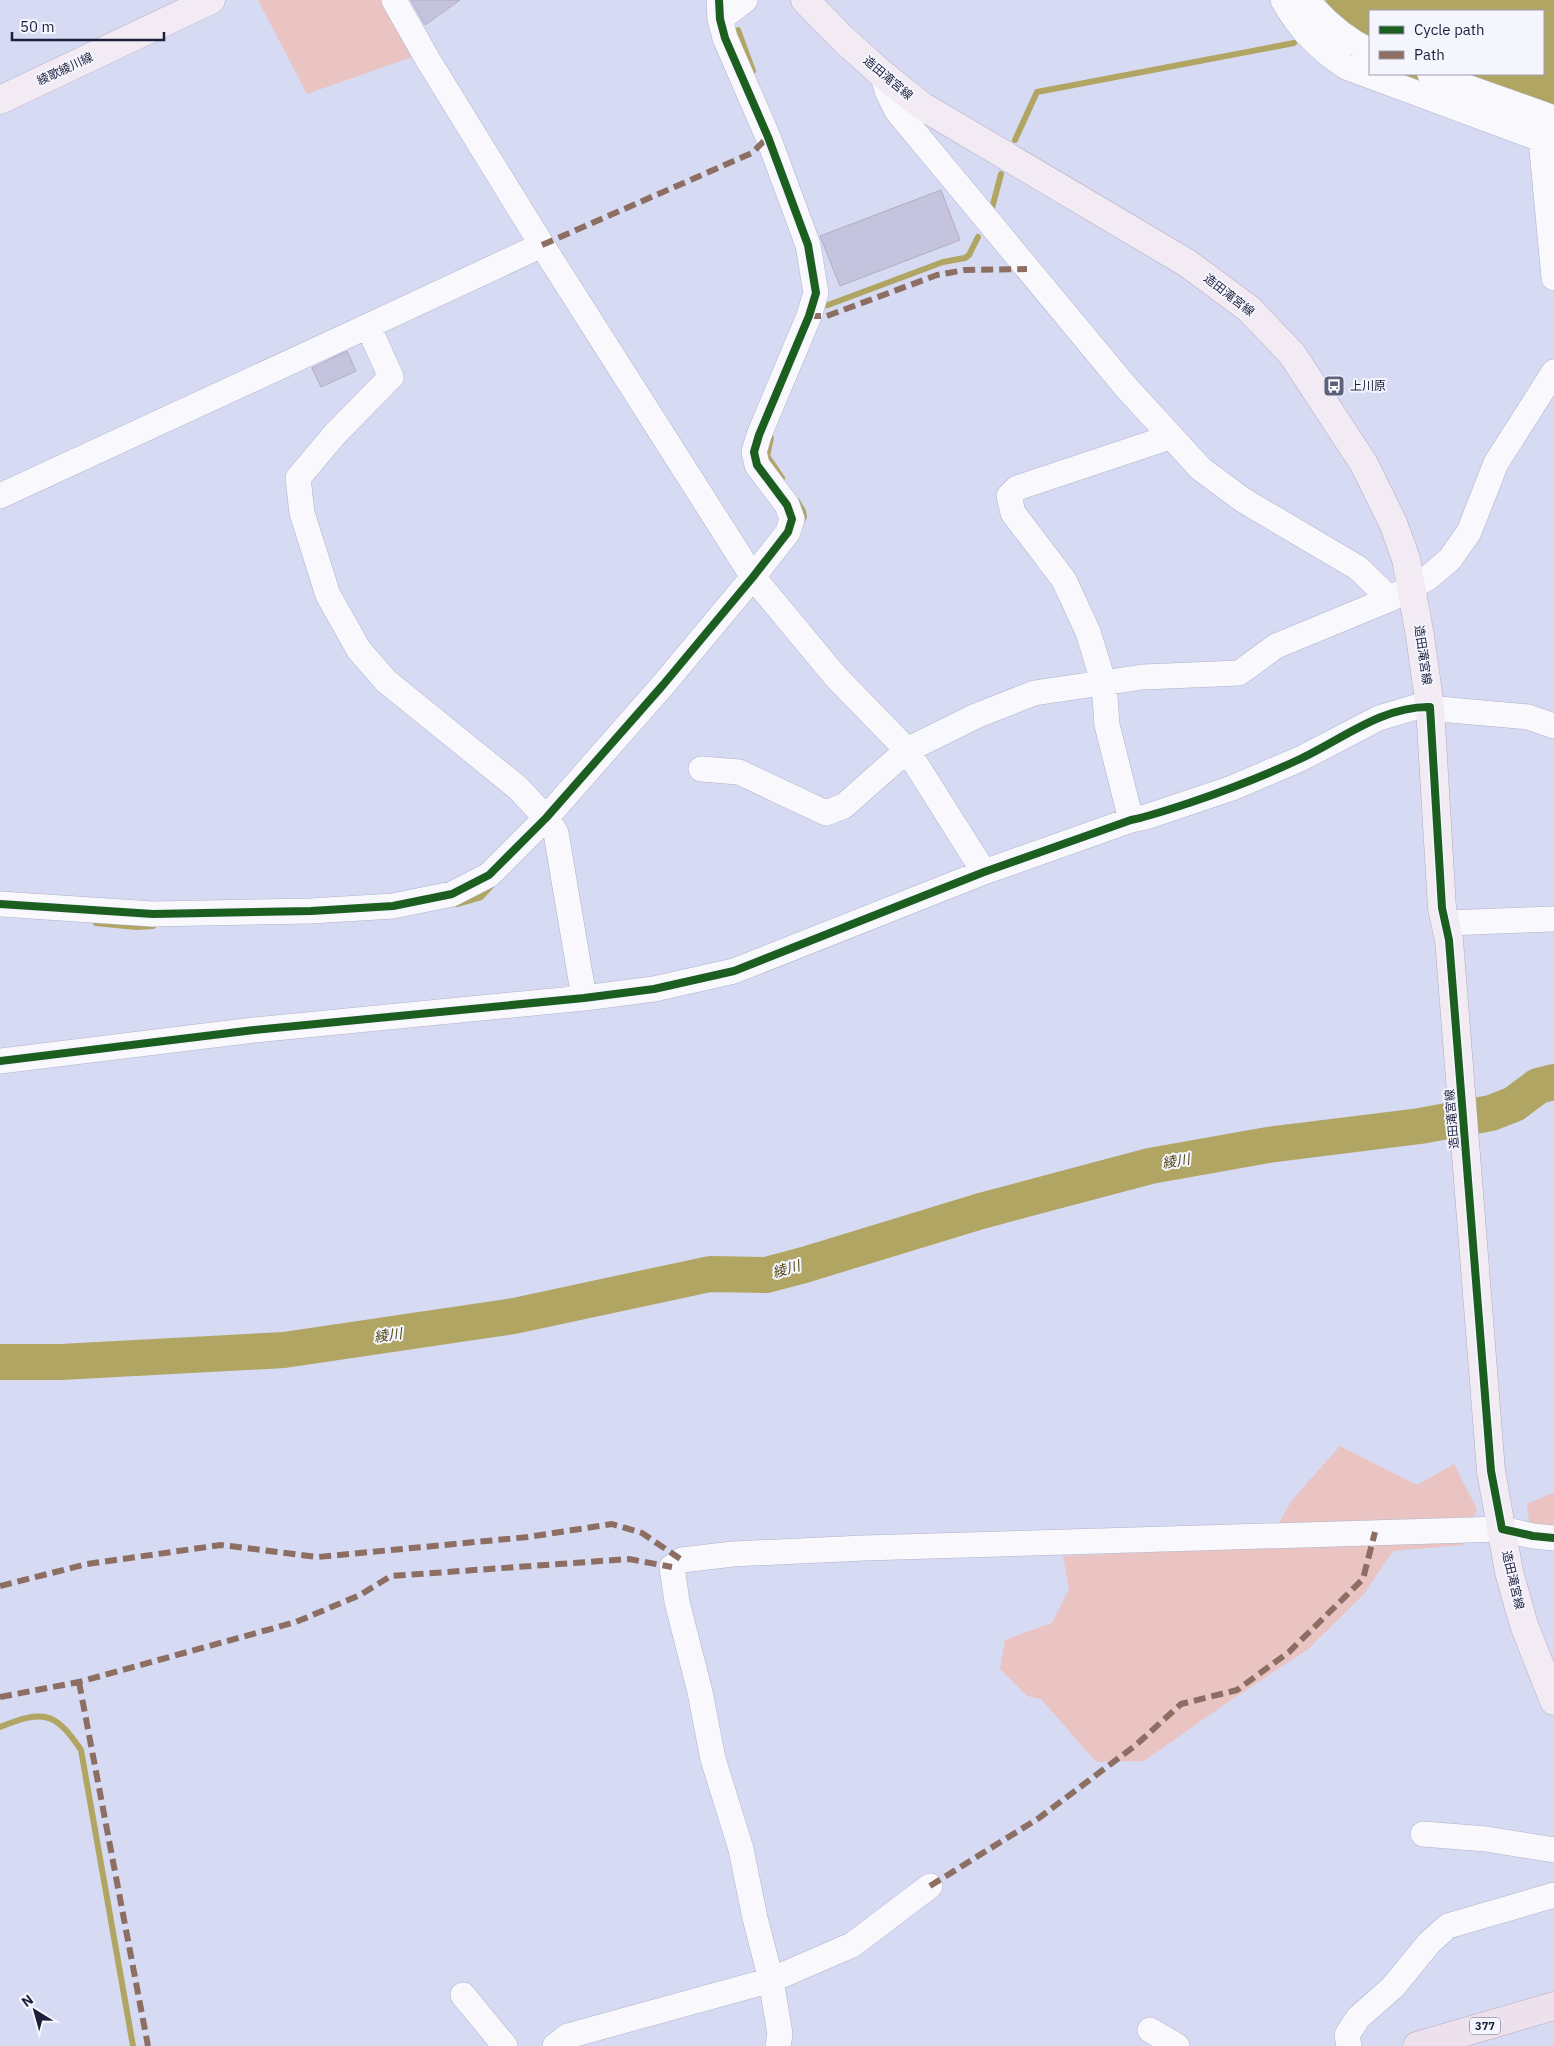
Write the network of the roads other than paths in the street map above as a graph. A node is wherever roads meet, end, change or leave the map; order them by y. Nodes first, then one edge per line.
1 (211, 0) edge
2 (394, 0) edge
3 (745, 0) edge
4 (805, 0) edge
5 (1283, 0) edge
6 (1308, 0) edge
7 (720, 9) edge
8 (1369, 51) edge
9 (882, 74) junction
10 (1433, 75) edge
11 (0, 100) edge
12 (1554, 118) edge
13 (1547, 142) edge
14 (542, 245) junction
15 (1554, 278) edge
16 (368, 326) junction
17 (1554, 372) edge
18 (1170, 436) junction
19 (0, 496) edge
20 (752, 577) junction
21 (1401, 593) junction
22 (1104, 684) junction
23 (1430, 707) junction
24 (1554, 726) edge
25 (907, 750) junction
26 (701, 769) dead end
27 (546, 818) junction
28 (1130, 820) junction
29 (984, 872) junction
30 (0, 904) edge
31 (1554, 919) edge
32 (1445, 924) junction
33 (584, 998) junction
34 (0, 1061) edge
35 (1502, 1529) junction
36 (1554, 1538) edge
37 (1554, 1701) edge
38 (1423, 1834) dead end
39 (1554, 1850) edge
40 (930, 1886) dead end
41 (1554, 1894) edge
42 (771, 1980) junction
43 (463, 1996) dead end
44 (1554, 2006) edge
45 (1150, 2030) dead end
46 (505, 2046) edge
47 (555, 2046) edge
48 (778, 2046) edge
49 (1177, 2046) edge
50 (1349, 2046) edge
51 (1417, 2046) edge

1 - 11 main road, 綾歌綾川線
2 - 14 street
3 - 7 street
4 - 9 main road, 造田滝宮線
5 - 13 street
6 - 8 street
7 - 20 street
9 - 18 street
9 - 21 main road, 造田滝宮線
10 - 12 street
13 - 15 street
14 - 16 street
14 - 20 street
16 - 19 street
16 - 27 street
17 - 21 street
18 - 21 street
18 - 22 street
20 - 25 street
20 - 27 street
21 - 22 street
21 - 23 main road, 造田滝宮線
22 - 25 street
22 - 28 street
23 - 24 street
23 - 28 street
23 - 32 main road, 造田滝宮線
25 - 26 street
25 - 29 street
27 - 30 street
27 - 33 street
28 - 29 street
29 - 33 street
31 - 32 street
32 - 35 main road, 造田滝宮線
33 - 34 street
35 - 36 street
35 - 37 main road, 造田滝宮線
35 - 42 street
38 - 39 street
40 - 42 street
41 - 50 street
42 - 47 street
42 - 48 street
43 - 46 street
44 - 51 highway, 377
45 - 49 street

